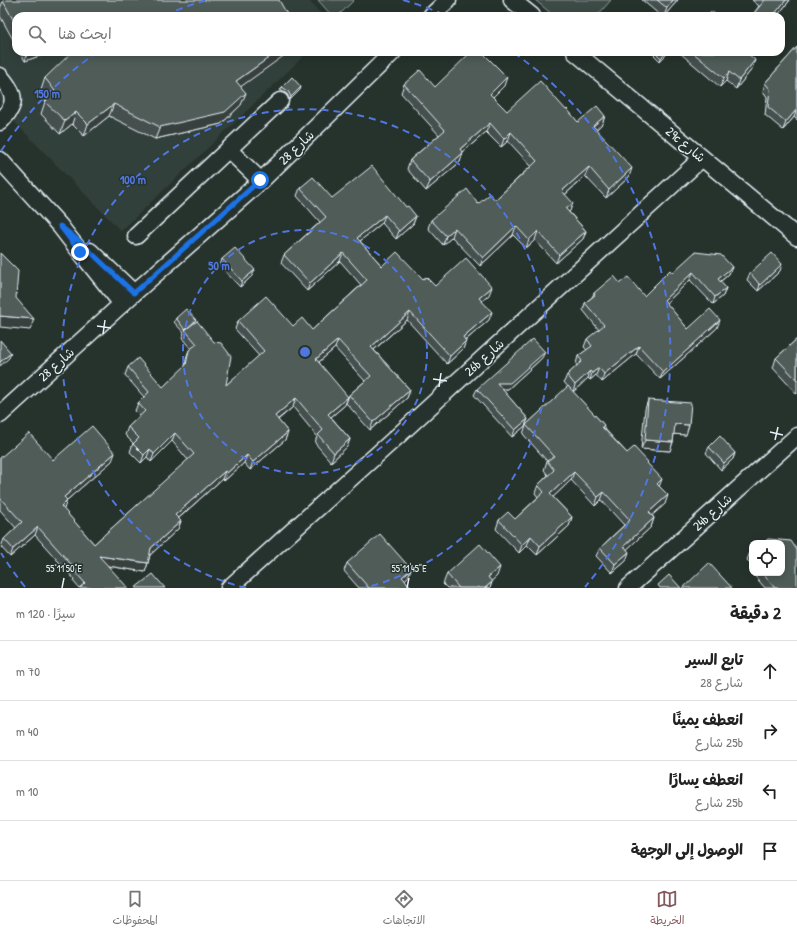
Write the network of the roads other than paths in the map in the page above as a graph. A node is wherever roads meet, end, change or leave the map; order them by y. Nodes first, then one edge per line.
1 (448, 0) edge
2 (512, 0) edge
3 (435, 12) edge
4 (527, 12) edge
5 (389, 56) edge
6 (580, 56) edge
7 (0, 76) edge
8 (280, 101) dead end
9 (0, 122) edge
10 (229, 150) junction
11 (702, 158) junction
12 (0, 160) edge
13 (260, 180) junction
14 (60, 226) junction
15 (136, 236) dead end
16 (797, 237) edge
17 (134, 293) junction
18 (122, 304) junction
19 (0, 415) edge
20 (797, 436) edge
21 (229, 588) edge
22 (628, 588) edge

1 - 3 street
2 - 4 street
5 - 13 street, شارع 28
6 - 11 street, 29c شارع
7 - 9 street
8 - 10 street
10 - 13 street
10 - 15 street
11 - 16 street, 29c شارع
11 - 21 street, 26b شارع
12 - 14 street
13 - 17 street, شارع 28
14 - 17 street
14 - 18 street
17 - 18 street, شارع 28
18 - 19 street, شارع 28
20 - 22 street, 24b شارع

